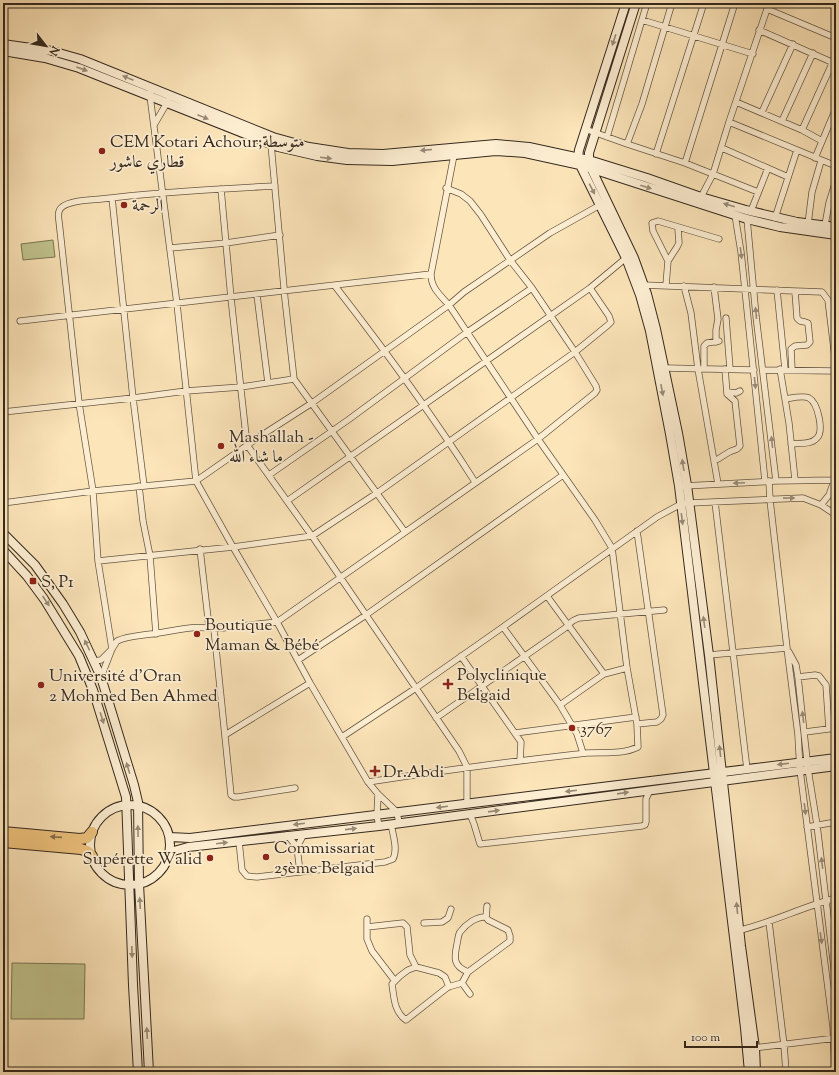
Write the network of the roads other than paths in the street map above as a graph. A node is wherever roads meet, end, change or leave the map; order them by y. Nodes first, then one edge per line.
1 (626, 3) edge
2 (636, 3) edge
3 (648, 3) edge
4 (672, 3) edge
5 (704, 3) edge
6 (735, 3) edge
7 (768, 6) edge
8 (642, 20) junction
9 (665, 26) junction
10 (759, 30) junction
11 (693, 36) junction
12 (836, 38) edge
13 (3, 44) edge
14 (793, 44) junction
15 (721, 45) junction
16 (3, 51) edge
17 (813, 53) junction
18 (753, 54) junction
19 (836, 55) edge
20 (834, 63) edge
21 (150, 91) junction
22 (168, 99) junction
23 (736, 102) junction
24 (836, 108) edge
25 (762, 112) junction
26 (782, 121) junction
27 (729, 122) junction
28 (154, 125) junction
29 (585, 129) junction
30 (802, 130) junction
31 (596, 133) junction
32 (607, 137) junction
33 (822, 141) junction
34 (271, 144) junction
35 (627, 144) junction
36 (722, 148) junction
37 (797, 150) junction
38 (454, 154) junction
39 (656, 154) junction
40 (815, 158) junction
41 (589, 160) junction
42 (579, 161) junction
43 (821, 161) junction
44 (685, 163) junction
45 (836, 166) edge
46 (768, 168) junction
47 (591, 169) junction
48 (713, 174) junction
49 (788, 177) junction
50 (836, 180) edge
51 (275, 186) junction
52 (446, 188) junction
53 (221, 189) junction
54 (162, 192) junction
55 (758, 192) junction
56 (834, 195) edge
57 (701, 197) junction
58 (112, 198) junction
59 (600, 205) junction
60 (735, 215) junction
61 (749, 215) junction
62 (775, 218) junction
63 (808, 224) junction
64 (825, 226) junction
65 (836, 227) edge
66 (678, 228) junction
67 (280, 235) junction
68 (836, 235) edge
69 (719, 239) dead end
70 (226, 243) junction
71 (170, 248) junction
72 (626, 258) junction
73 (510, 260) junction
74 (668, 260) junction
75 (431, 274) junction
76 (643, 285) junction
77 (666, 285) junction
78 (335, 286) junction
79 (684, 286) junction
80 (714, 287) junction
81 (532, 288) junction
82 (590, 288) junction
83 (745, 288) junction
84 (754, 288) junction
85 (777, 290) junction
86 (285, 291) junction
87 (795, 291) junction
88 (257, 295) junction
89 (231, 298) junction
90 (177, 304) junction
91 (448, 305) junction
92 (124, 310) junction
93 (70, 316) junction
94 (550, 316) junction
95 (726, 318) dead end
96 (20, 321) dead end
97 (466, 333) junction
98 (384, 350) junction
99 (575, 352) junction
100 (486, 361) junction
101 (836, 366) edge
102 (665, 368) junction
103 (701, 369) junction
104 (783, 369) junction
105 (728, 370) junction
106 (754, 370) junction
107 (764, 370) junction
108 (792, 370) junction
109 (836, 372) edge
110 (294, 379) junction
111 (405, 379) junction
112 (268, 382) junction
113 (241, 387) junction
114 (186, 391) junction
115 (740, 391) dead end
116 (727, 392) junction
117 (510, 396) junction
118 (133, 398) junction
119 (785, 399) junction
120 (79, 403) junction
121 (312, 403) junction
122 (424, 405) junction
123 (3, 412) edge
124 (331, 431) junction
125 (538, 439) junction
126 (449, 441) junction
127 (791, 444) junction
128 (247, 445) junction
129 (351, 456) junction
130 (714, 462) junction
131 (268, 475) junction
132 (563, 475) junction
133 (835, 478) edge
134 (795, 480) junction
135 (196, 481) junction
136 (767, 481) junction
137 (776, 481) junction
138 (475, 482) junction
139 (718, 484) junction
140 (141, 486) junction
141 (683, 486) junction
142 (93, 491) junction
143 (377, 493) junction
144 (770, 500) junction
145 (287, 501) junction
146 (715, 502) junction
147 (3, 503) edge
148 (685, 503) junction
149 (821, 505) junction
150 (836, 515) edge
151 (637, 531) junction
152 (405, 532) junction
153 (3, 533) edge
154 (312, 536) junction
155 (233, 547) junction
156 (612, 548) junction
157 (3, 550) edge
158 (200, 550) junction
159 (150, 556) junction
160 (98, 561) junction
161 (340, 578) junction
162 (547, 596) junction
163 (648, 610) junction
164 (664, 610) dead end
165 (621, 613) junction
166 (366, 615) junction
167 (277, 622) junction
168 (503, 626) junction
169 (568, 626) junction
170 (211, 628) junction
171 (156, 634) junction
172 (787, 648) junction
173 (112, 649) junction
174 (733, 653) junction
175 (709, 655) junction
176 (461, 656) junction
177 (524, 656) junction
178 (298, 660) junction
179 (94, 661) junction
180 (627, 668) junction
181 (604, 674) junction
182 (101, 677) junction
183 (798, 677) junction
184 (310, 683) junction
185 (481, 685) junction
186 (416, 688) junction
187 (560, 705) junction
188 (636, 717) junction
189 (436, 718) junction
190 (637, 724) junction
191 (573, 726) junction
192 (836, 728) edge
193 (830, 729) junction
194 (805, 732) junction
195 (515, 733) junction
196 (225, 734) junction
197 (342, 737) junction
198 (583, 753) junction
199 (836, 758) edge
200 (520, 761) junction
201 (804, 766) junction
202 (836, 766) edge
203 (466, 767) junction
204 (747, 769) junction
205 (719, 776) junction
206 (368, 782) junction
207 (295, 788) dead end
208 (650, 790) junction
209 (639, 791) junction
210 (378, 794) junction
211 (646, 799) junction
212 (467, 804) junction
213 (127, 805) junction
214 (138, 805) junction
215 (397, 812) junction
216 (473, 814) junction
217 (377, 816) junction
218 (836, 822) edge
219 (395, 824) junction
220 (817, 825) junction
221 (379, 826) junction
222 (807, 827) junction
223 (3, 832) edge
224 (92, 832) junction
225 (304, 834) junction
226 (287, 835) junction
227 (170, 837) junction
228 (239, 841) junction
229 (3, 842) edge
230 (297, 847) junction
231 (170, 852) junction
232 (92, 856) junction
233 (300, 872) junction
234 (139, 884) junction
235 (129, 885) junction
236 (836, 898) edge
237 (826, 901) junction
238 (816, 904) junction
239 (487, 906) dead end
240 (451, 910) dead end
241 (486, 917) junction
242 (367, 919) dead end
243 (769, 922) junction
244 (424, 923) dead end
245 (367, 927) junction
246 (737, 931) junction
247 (416, 967) junction
248 (835, 969) edge
249 (468, 972) junction
250 (395, 981) junction
251 (462, 984) junction
252 (836, 985) edge
253 (449, 987) junction
254 (470, 994) dead end
255 (835, 1038) edge
256 (784, 1045) junction
257 (751, 1049) junction
258 (138, 1072) edge
259 (149, 1072) edge
260 (749, 1072) edge
261 (756, 1072) edge
262 (786, 1072) edge
263 (836, 1072) edge

1 -> 29 main road
2 - 31 main road
3 - 8 street
4 - 9 street
5 - 11 street
6 - 15 street
7 - 10 street
7 - 12 street
8 - 9 street
8 - 32 street
9 - 11 street
9 - 35 street
10 - 14 street
10 - 18 street
11 - 15 street
11 - 39 street
21 -> 13 main road
14 - 17 street
14 - 25 street
15 - 18 street
15 - 44 street
16 -> 21 main road
17 - 20 street
17 - 26 street
18 - 23 street
19 - 20 street
20 - 30 street
21 - 22 main road
21 - 28 street
22 - 28 street
22 -> 34 main road
42 -> 22 main road
23 - 25 street
23 - 27 street
24 - 33 street
25 - 26 street
26 - 30 street
27 - 36 street
27 - 37 street
28 - 54 street
29 - 31 street
29 - 42 main road
30 - 33 street
31 - 32 street
31 - 41 main road
32 - 35 street
33 - 40 street
34 -> 38 main road
34 - 51 street
35 - 39 street
36 - 46 street
36 - 48 street
37 - 40 street
37 - 49 street
38 - 42 main road
38 - 52 street
39 - 44 street
40 - 43 street
41 - 42 main road
41 - 47 main road
41 - 57 main road
42 - 47 main road
42 -> 59 main road
43 - 45 street
43 - 63 street
44 - 48 street
46 - 49 street
46 - 55 street
47 -> 60 main road
47 - 76 main road
48 - 55 street
48 - 57 street
49 - 62 street
50 - 56 street
51 - 53 street
51 - 67 street
52 - 73 street
52 - 75 street
53 - 54 street
53 - 70 street
54 - 58 street
54 - 71 street
55 - 61 street
56 - 64 street
61 -> 57 main road
58 - 92 street
58 - 93 street
59 - 72 main road
59 - 73 street
60 - 61 main road
60 -> 83 street
61 - 62 main road
61 - 68 main road
61 - 84 street
62 - 63 main road
63 - 64 main road
64 - 65 main road
66 - 69 street
66 - 74 street
66 - 74 street
67 - 70 street
67 - 86 street
70 - 71 street
70 - 89 street
71 - 90 street
72 - 82 street
72 -> 141 main road
73 - 81 street
73 - 91 street
74 - 77 street
75 - 78 street
75 - 91 street
76 - 77 street
76 - 102 main road
77 - 79 street
78 - 86 street
78 - 98 street
79 - 80 street
79 - 103 street
80 - 83 street
80 - 103 street
81 - 94 street
81 - 97 street
82 - 94 street
82 - 99 street
83 - 84 street
83 - 106 street
84 - 85 street
107 -> 84 street
85 - 87 street
85 - 104 street
86 - 88 street
86 - 110 street
87 - 101 street
87 - 108 street
88 - 89 street
88 - 112 street
89 - 90 street
89 - 113 street
90 - 92 street
90 - 114 street
91 - 97 street
91 - 98 street
92 - 93 street
92 - 118 street
93 - 96 street
93 - 120 street
94 - 99 street
94 - 100 street
95 - 105 street
97 - 100 street
97 - 111 street
98 - 111 street
98 - 121 street
99 - 117 street
99 - 125 street
100 - 117 street
100 - 122 street
102 - 103 street
141 -> 102 main road
103 - 105 street
103 - 130 street
104 - 107 street
104 - 108 street
104 - 119 street
105 - 106 street
105 - 116 street
106 -> 136 street
137 -> 107 street
108 - 109 street
110 - 112 street
110 - 121 street
111 - 122 street
111 - 124 street
112 - 113 street
113 - 114 street
113 - 128 street
114 - 118 street
114 - 135 street
115 - 116 street
116 - 130 street
117 - 125 street
117 - 126 street
118 - 120 street
118 - 140 street
119 - 127 street
119 - 127 street
120 - 123 street
120 - 142 street
121 - 124 street
121 - 128 street
122 - 126 street
122 - 129 street
124 - 129 street
124 - 131 street
125 - 132 street
125 - 138 street
126 - 138 street
126 - 143 street
127 - 134 street
128 - 131 street
128 - 135 street
129 - 143 street
129 - 145 street
130 - 139 street
131 - 145 street
132 - 156 street
132 - 166 street
133 - 134 street
133 - 149 street
134 - 137 street
135 - 140 street
135 - 155 street
136 - 137 street
136 -> 139 street
136 - 144 street
138 - 152 street
139 - 141 street
140 - 142 street
140 - 159 street
141 - 148 main road
142 - 147 street
142 - 160 street
143 - 152 street
143 - 154 street
144 - 146 street
144 -> 149 street
144 - 172 street
145 - 154 street
146 - 148 street
146 - 174 street
148 - 151 street
175 -> 148 main road
148 -> 205 main road
149 - 150 street
151 - 156 street
151 - 163 street
152 - 161 street
179 -> 153 main road
154 - 155 street
154 - 161 street
155 - 158 street
155 - 167 street
156 - 162 street
156 - 165 street
157 -> 213 main road
158 - 159 street
158 - 170 street
159 - 160 street
159 - 171 street
160 - 173 street
161 - 166 street
161 - 167 street
162 - 168 street
162 - 169 street
163 - 164 street
163 - 165 street
163 - 190 street
165 - 169 street
165 - 180 street
166 - 178 street
166 - 186 street
167 - 170 street
167 - 178 street
168 - 176 street
168 - 177 street
169 - 177 street
169 - 181 street
170 - 171 street
170 - 196 street
171 - 173 street
172 - 174 street
172 - 183 street
172 - 201 street
173 - 179 street
173 - 182 street
174 - 175 street
174 - 204 street
205 -> 175 main road
176 - 185 street
176 - 186 street
177 - 185 street
177 - 187 street
178 - 184 street
179 - 182 main road
180 - 181 street
180 - 188 street
181 - 187 street
214 -> 182 main road
183 - 193 street
194 -> 183 street
184 - 196 street
184 - 197 street
185 - 189 street
185 - 195 street
186 - 189 street
186 - 197 street
187 - 191 street
188 - 190 street
188 - 191 street
189 - 203 street
190 - 198 street
191 - 195 street
191 - 198 street
192 - 193 street
193 - 194 street
194 - 201 street
195 - 200 street
196 - 207 street
197 - 206 street
198 - 200 street
199 - 201 main road
200 - 203 street
201 - 202 main road
201 -> 204 main road
201 - 205 main road
201 - 220 street
201 -> 222 street
203 - 206 street
203 - 212 street
204 - 205 main road
205 - 208 main road
205 -> 212 main road
205 - 246 main road
206 - 210 street
208 - 209 main road
208 - 211 street
209 - 211 street
216 -> 209 main road
210 - 215 street
210 - 217 street
211 - 216 street
212 -> 215 main road
213 - 214 main road
213 - 224 main road
213 - 235 main road
214 - 227 main road
234 -> 214 main road
215 - 217 main road
215 - 219 street
216 - 219 main road
217 - 221 street
217 -> 227 main road
218 - 220 street
219 - 221 main road
219 - 233 street
220 - 222 street
237 -> 220 street
225 -> 221 main road
222 - 238 street
224 -> 223 highway
224 - 232 main road
225 - 226 main road
225 - 230 street
226 - 228 main road
226 - 230 street
227 - 231 main road
231 -> 228 main road
228 - 233 street
229 - 232 highway
230 - 233 street
231 - 234 main road
232 - 235 main road
234 - 235 main road
259 -> 234 main road
235 -> 258 main road
236 - 237 street
237 - 238 street
237 - 248 street
238 - 243 street
238 -> 255 street
239 - 241 street
240 - 244 street
241 - 249 street
241 - 249 street
242 - 245 street
243 - 246 street
243 - 256 street
245 - 247 street
245 - 250 street
246 - 257 main road
247 - 250 street
247 - 253 street
248 - 252 street
249 - 251 street
250 - 253 street
251 - 253 street
251 - 254 street
255 - 256 street
255 - 263 street
256 - 257 street
256 - 262 street
257 - 260 main road
257 - 261 main road

